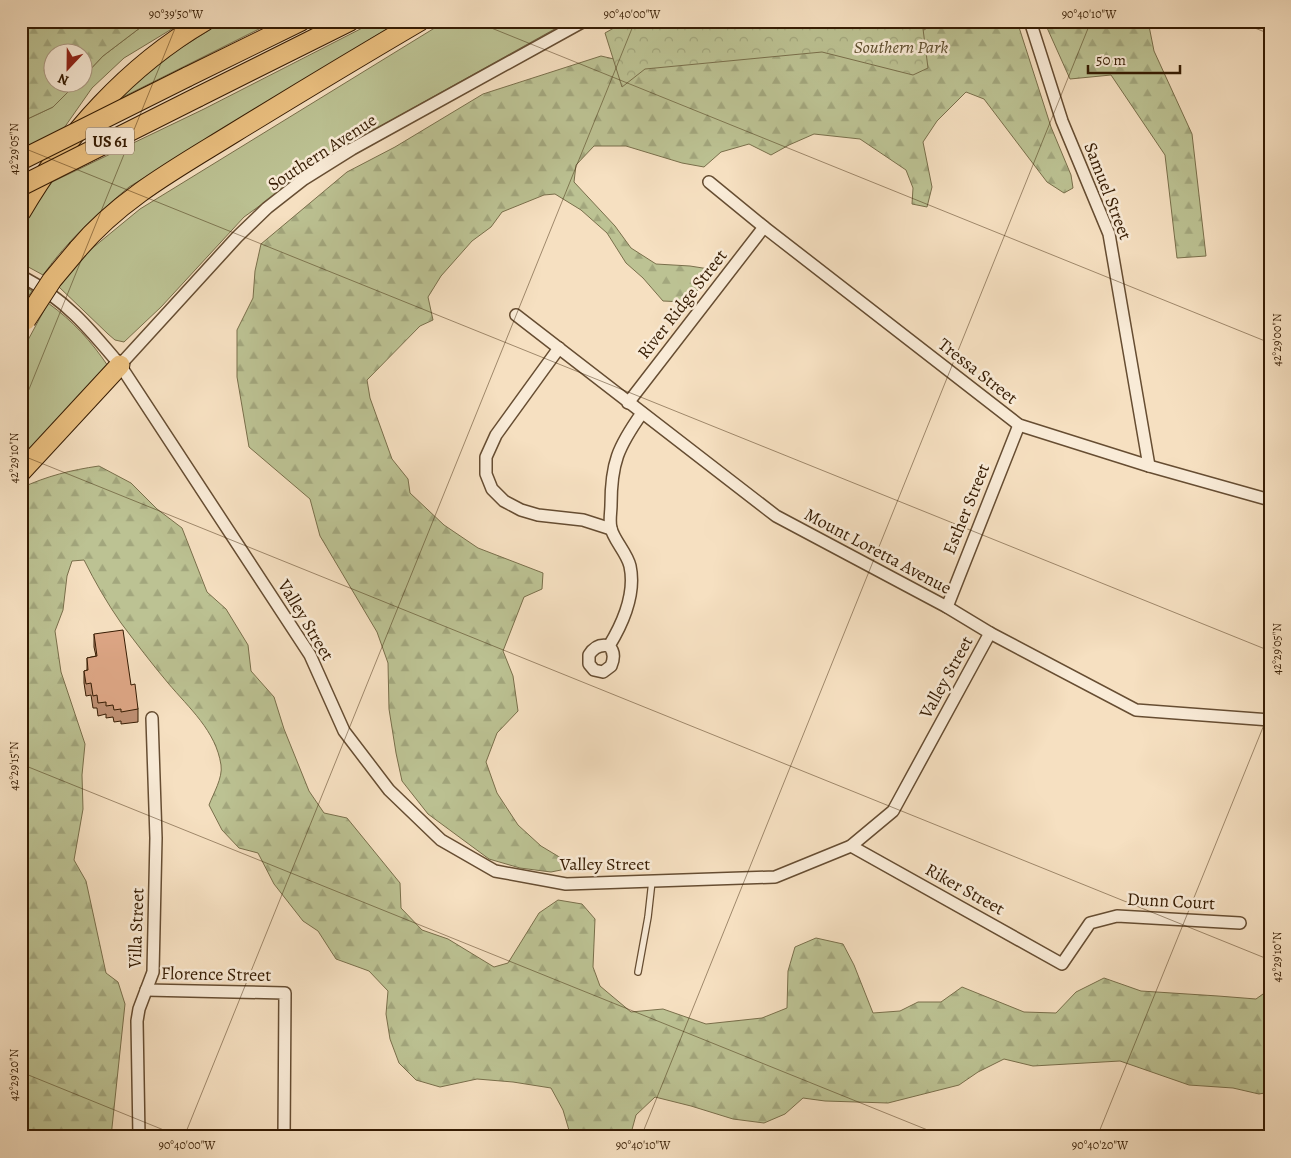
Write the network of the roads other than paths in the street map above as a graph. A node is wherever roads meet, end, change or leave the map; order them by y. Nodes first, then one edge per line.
1 (205, 21) edge
2 (301, 21) edge
3 (350, 21) edge
4 (420, 21) edge
5 (584, 21) edge
6 (1030, 21) edge
7 (21, 160) edge
8 (709, 182) dead end
9 (21, 186) edge
10 (21, 212) edge
11 (764, 228) junction
12 (21, 276) edge
13 (516, 315) dead end
14 (24, 324) edge
15 (559, 348) junction
16 (120, 365) junction
17 (628, 403) junction
18 (642, 413) junction
19 (1019, 425) junction
20 (1150, 466) junction
21 (21, 472) edge
22 (1270, 500) edge
23 (611, 529) junction
24 (946, 607) junction
25 (990, 633) junction
26 (609, 646) dead end
27 (152, 718) dead end
28 (1270, 720) edge
29 (851, 846) junction
30 (652, 881) junction
31 (1240, 923) dead end
32 (1062, 964) joint
33 (638, 972) dead end
34 (146, 990) junction
35 (139, 1137) edge
36 (284, 1137) edge

1 - 10 highway
2 - 7 highway, US 61, bridge
3 - 9 highway, US 61, bridge
4 - 14 highway, bridge
5 - 16 street, Southern Avenue
6 - 20 street, Samuel Street
8 - 11 street, Tressa Street
11 - 17 street, River Ridge Street
11 - 19 street, Tressa Street
12 - 16 street, Valley Street
13 - 15 street, Mount Loretta Avenue
15 - 17 street, Mount Loretta Avenue
15 - 23 street
16 - 21 highway
16 - 30 street, Valley Street
17 - 18 street, Mount Loretta Avenue
18 - 23 street
18 - 24 street, Mount Loretta Avenue
19 - 20 street, Tressa Street
19 - 24 street, Esther Street
20 - 22 street, Tressa Street
23 - 26 street
24 - 25 street, Mount Loretta Avenue
25 - 28 street, Mount Loretta Avenue
25 - 29 street, Valley Street
27 - 34 street, Villa Street
29 - 30 street, Valley Street
29 - 32 street, Riker Street
30 - 33 lane
31 - 32 street, Dunn Court
34 - 35 street, Villa Street
34 - 36 street, Florence Street

